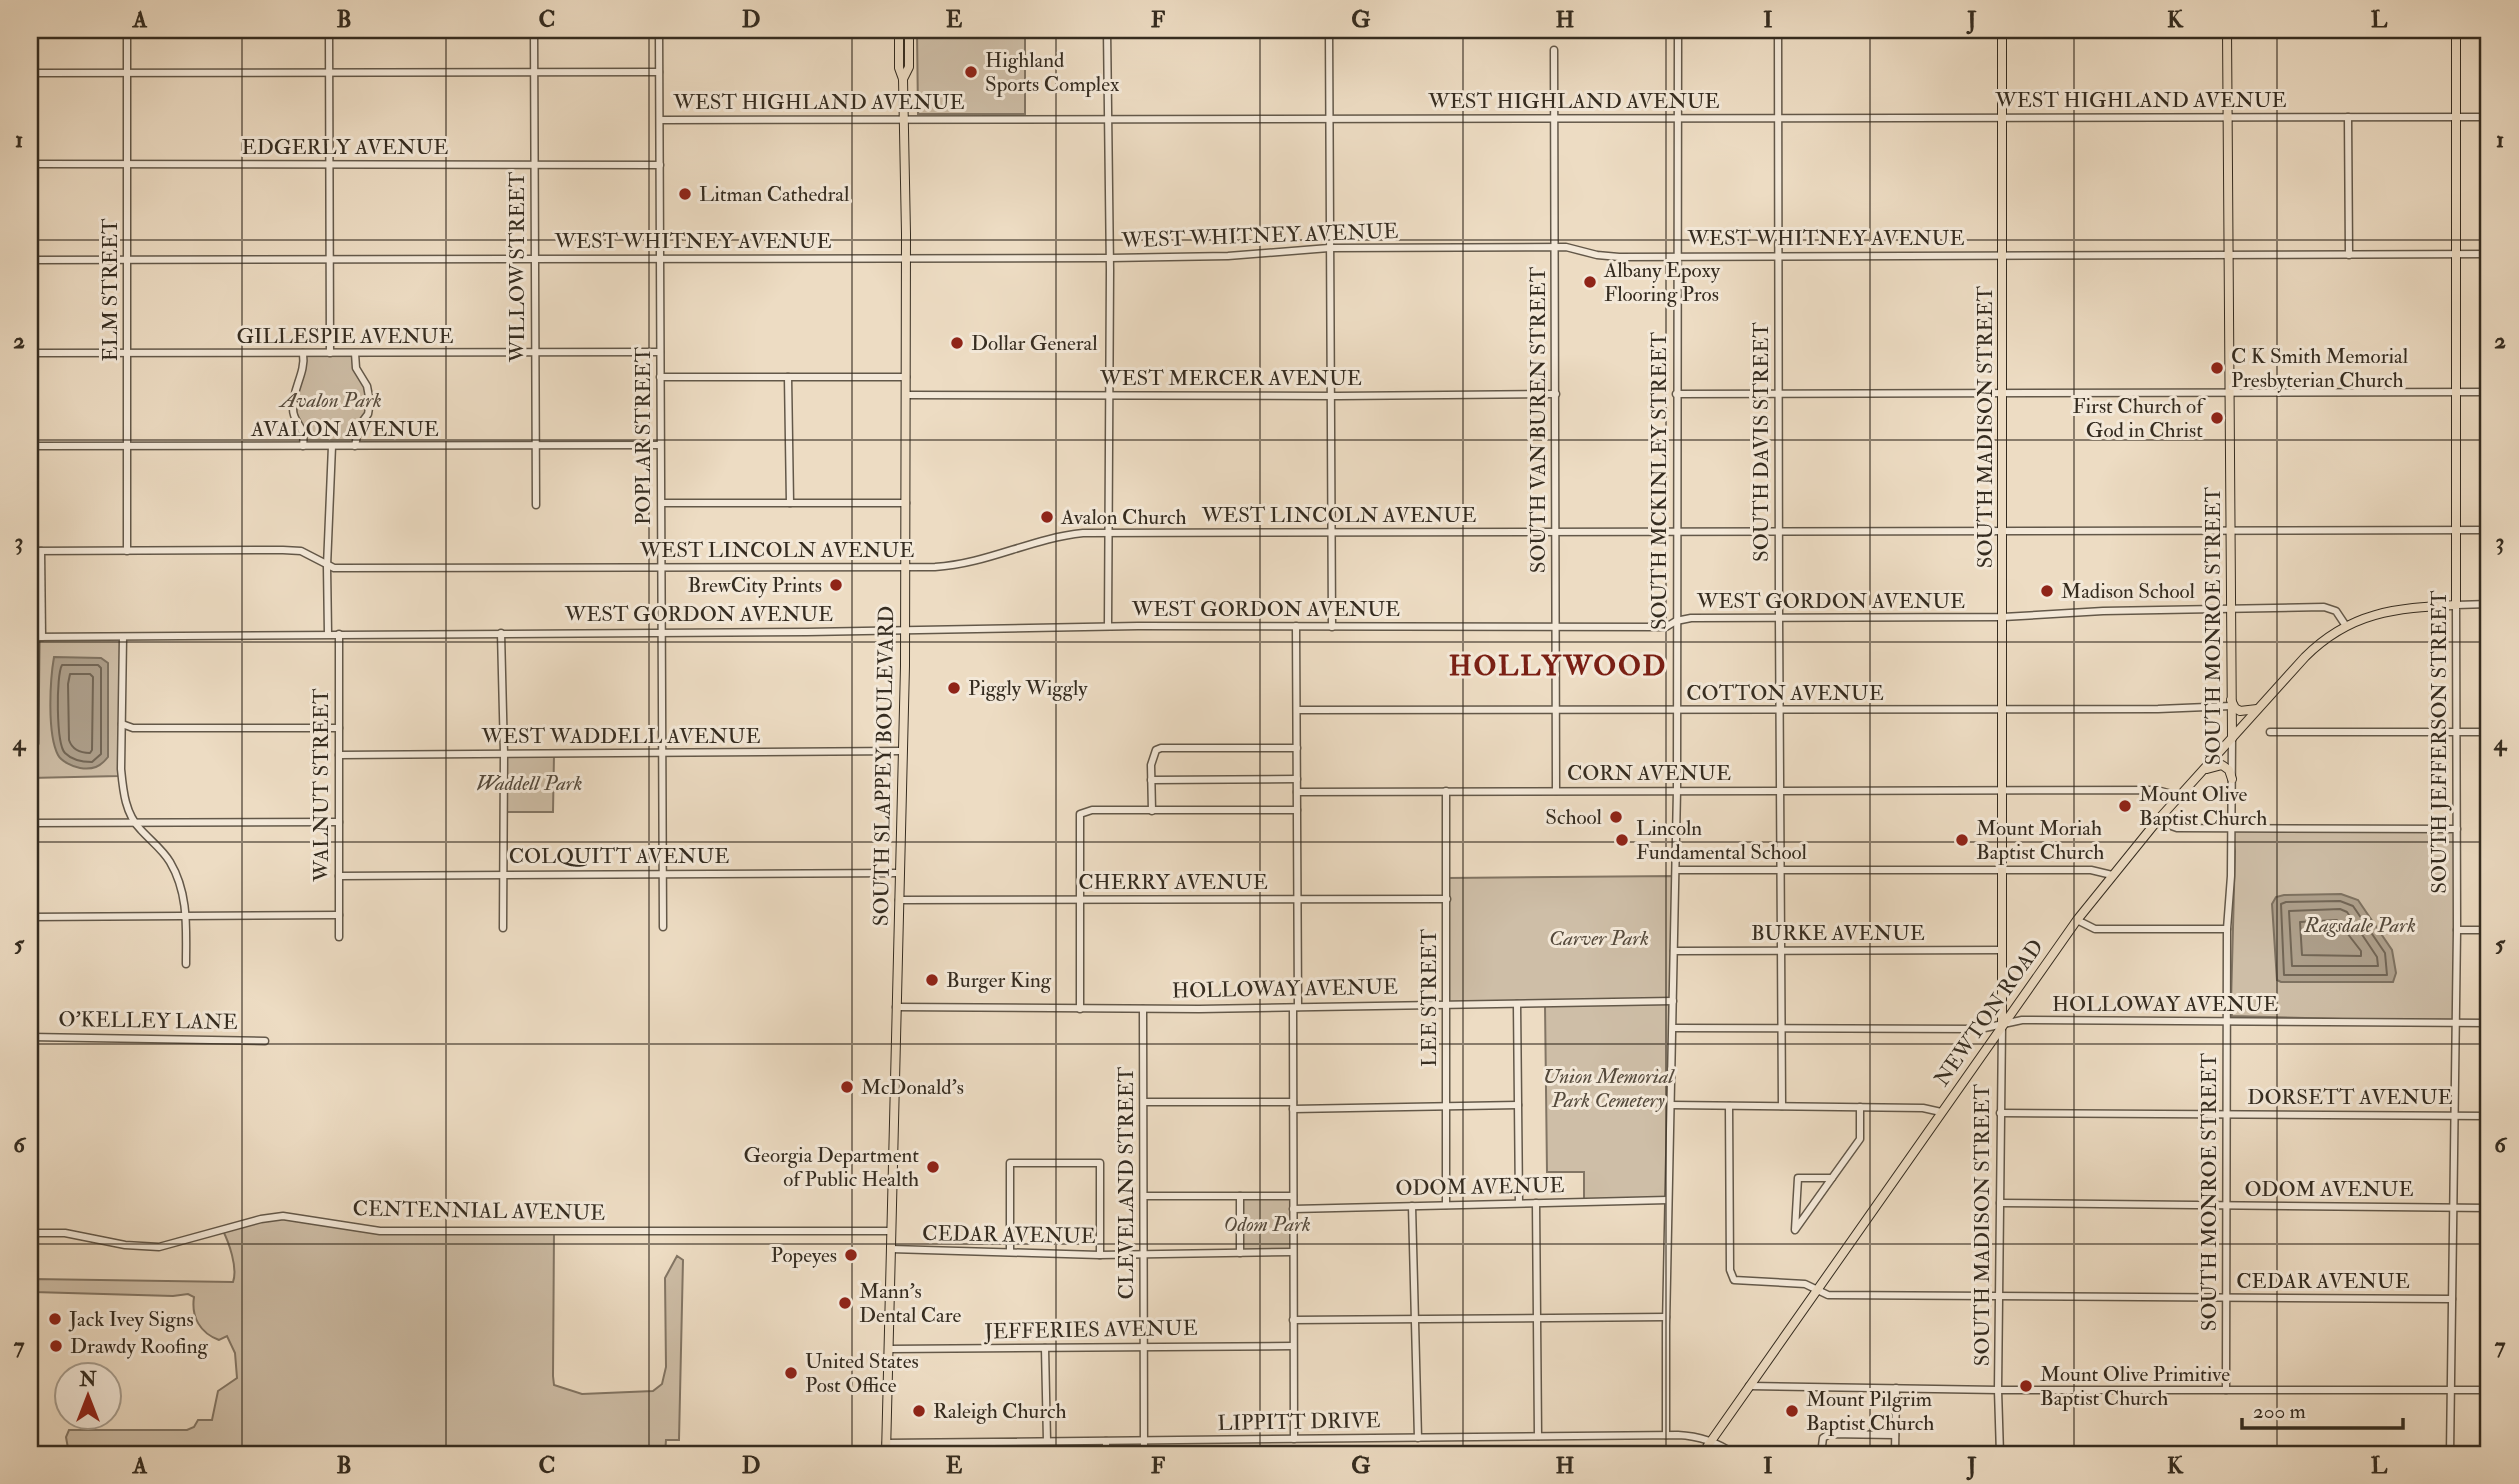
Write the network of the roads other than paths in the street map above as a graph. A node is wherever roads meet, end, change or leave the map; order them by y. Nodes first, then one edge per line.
1 (127, 30) edge
2 (329, 30) edge
3 (534, 30) edge
4 (659, 30) edge
5 (899, 30) edge
6 (909, 30) edge
7 (1107, 30) edge
8 (1329, 30) edge
9 (1678, 30) edge
10 (1778, 30) edge
11 (2001, 30) edge
12 (2227, 30) edge
13 (2455, 30) edge
14 (1554, 50) dead end
15 (534, 71) junction
16 (127, 72) junction
17 (330, 72) junction
18 (659, 72) junction
19 (30, 73) edge
20 (903, 79) junction
21 (2227, 117) junction
22 (2348, 117) junction
23 (2456, 117) junction
24 (2489, 117) edge
25 (1677, 118) junction
26 (1778, 118) junction
27 (2002, 118) junction
28 (1329, 119) junction
29 (1554, 119) junction
30 (660, 120) junction
31 (1108, 120) junction
32 (904, 121) junction
33 (30, 164) edge
34 (127, 164) junction
35 (330, 164) junction
36 (535, 164) junction
37 (660, 165) junction
38 (1329, 248) junction
39 (1555, 248) junction
40 (2456, 254) junction
41 (2489, 254) edge
42 (1778, 255) junction
43 (2003, 255) junction
44 (2228, 255) junction
45 (2349, 255) junction
46 (1676, 256) junction
47 (1110, 258) junction
48 (330, 259) junction
49 (533, 259) junction
50 (660, 259) junction
51 (905, 259) junction
52 (30, 260) edge
53 (127, 260) junction
54 (660, 352) junction
55 (30, 353) edge
56 (303, 353) junction
57 (330, 353) junction
58 (355, 353) junction
59 (535, 353) junction
60 (127, 354) junction
61 (660, 377) junction
62 (788, 377) junction
63 (906, 377) junction
64 (2456, 392) junction
65 (2489, 392) edge
66 (2003, 393) junction
67 (2229, 393) junction
68 (1556, 394) junction
69 (1676, 394) junction
70 (1779, 394) junction
71 (906, 396) junction
72 (1109, 396) junction
73 (1329, 396) junction
74 (660, 445) junction
75 (30, 446) edge
76 (128, 446) junction
77 (303, 446) junction
78 (331, 446) junction
79 (355, 446) junction
80 (535, 446) junction
81 (662, 503) junction
82 (790, 503) junction
83 (906, 503) junction
84 (536, 505) dead end
85 (2456, 529) junction
86 (2003, 530) junction
87 (2230, 530) junction
88 (2489, 530) edge
89 (1779, 531) junction
90 (1330, 532) junction
91 (1556, 532) junction
92 (1676, 532) junction
93 (1108, 533) junction
94 (30, 551) edge
95 (41, 551) junction
96 (127, 551) junction
97 (327, 566) junction
98 (905, 567) junction
99 (662, 568) junction
100 (2489, 604) edge
101 (2456, 605) junction
102 (2230, 609) junction
103 (2003, 617) junction
104 (1779, 618) junction
105 (1676, 621) junction
106 (1108, 626) junction
107 (1296, 626) junction
108 (2346, 626) junction
109 (1332, 627) junction
110 (1557, 627) junction
111 (905, 630) junction
112 (664, 632) junction
113 (501, 633) junction
114 (328, 634) junction
115 (339, 634) junction
116 (36, 637) edge
117 (123, 637) junction
118 (2231, 702) junction
119 (2002, 709) junction
120 (2257, 709) junction
121 (1297, 710) junction
122 (1557, 710) junction
123 (1780, 710) junction
124 (1677, 711) junction
125 (121, 724) junction
126 (339, 728) junction
127 (33, 732) edge
128 (2270, 732) dead end
129 (2457, 732) junction
130 (2489, 732) edge
131 (2232, 738) junction
132 (1297, 748) junction
133 (902, 751) junction
134 (503, 754) junction
135 (663, 754) junction
136 (339, 755) junction
137 (30, 762) edge
138 (2201, 772) junction
139 (1297, 779) junction
140 (2232, 779) junction
141 (1151, 780) junction
142 (1678, 790) junction
143 (1780, 790) junction
144 (2001, 790) junction
145 (1446, 791) junction
146 (1556, 791) junction
147 (1297, 792) junction
148 (2179, 796) junction
149 (1297, 810) junction
150 (1152, 811) junction
151 (2157, 821) junction
152 (339, 822) junction
153 (30, 823) edge
154 (135, 823) junction
155 (2231, 828) junction
156 (2457, 829) junction
157 (2002, 869) junction
158 (1676, 870) junction
159 (1781, 870) junction
160 (663, 873) junction
161 (900, 873) junction
162 (503, 874) junction
163 (2112, 875) junction
164 (339, 876) junction
165 (1297, 899) junction
166 (1447, 899) junction
167 (899, 900) junction
168 (1080, 900) junction
169 (339, 915) junction
170 (186, 916) junction
171 (30, 917) edge
172 (2077, 920) junction
173 (663, 927) dead end
174 (503, 928) dead end
175 (2227, 929) junction
176 (2457, 929) junction
177 (2489, 930) edge
178 (340, 937) dead end
179 (1781, 950) junction
180 (2002, 950) junction
181 (1674, 951) junction
182 (187, 964) dead end
183 (1673, 1001) junction
184 (1447, 1004) junction
185 (1517, 1004) junction
186 (896, 1007) junction
187 (1295, 1008) junction
188 (1080, 1009) junction
189 (1143, 1009) junction
190 (2227, 1021) junction
191 (2455, 1023) junction
192 (2489, 1023) edge
193 (2002, 1024) junction
194 (1673, 1028) junction
195 (1781, 1028) junction
196 (30, 1037) edge
197 (265, 1041) dead end
198 (1144, 1102) junction
199 (1293, 1105) junction
200 (1518, 1105) junction
201 (1671, 1105) junction
202 (1729, 1106) junction
203 (1783, 1106) junction
204 (1446, 1107) junction
205 (1860, 1107) junction
206 (1941, 1112) junction
207 (2000, 1113) junction
208 (2227, 1114) junction
209 (2454, 1115) junction
210 (2489, 1116) edge
211 (1832, 1178) junction
212 (1144, 1196) junction
213 (1240, 1196) junction
214 (1293, 1196) junction
215 (1668, 1200) junction
216 (1519, 1203) junction
217 (1535, 1203) junction
218 (2000, 1203) junction
219 (1446, 1205) junction
220 (1412, 1206) junction
221 (2226, 1206) junction
222 (2453, 1207) junction
223 (2489, 1208) edge
224 (1293, 1209) junction
225 (891, 1231) junction
226 (30, 1233) edge
227 (891, 1250) junction
228 (1010, 1252) junction
229 (1293, 1252) junction
230 (1240, 1253) junction
231 (1143, 1254) junction
232 (1100, 1255) junction
233 (1816, 1289) junction
234 (1999, 1296) junction
235 (2226, 1298) junction
236 (2452, 1299) junction
237 (1666, 1317) junction
238 (1538, 1319) junction
239 (1293, 1320) junction
240 (1415, 1320) junction
241 (1293, 1346) junction
242 (1143, 1347) junction
243 (1045, 1348) junction
244 (889, 1349) junction
245 (1749, 1386) junction
246 (1896, 1388) junction
247 (2451, 1389) junction
248 (1998, 1390) junction
249 (2226, 1390) junction
250 (2489, 1390) edge
251 (1666, 1435) junction
252 (1895, 1435) junction
253 (1538, 1436) junction
254 (1418, 1438) junction
255 (1294, 1439) junction
256 (1047, 1441) junction
257 (1106, 1441) junction
258 (1144, 1441) junction
259 (1711, 1441) junction
260 (886, 1443) junction
261 (886, 1454) edge
262 (1106, 1454) edge
263 (1144, 1454) edge
264 (1702, 1454) edge
265 (1734, 1454) edge
266 (1821, 1454) edge
267 (1895, 1454) edge
268 (2000, 1454) edge
269 (2450, 1454) edge

1 - 16 street, ELM STREET
2 - 17 street
3 - 15 street, WILLOW STREET
4 - 18 street, POPLAR STREET
5 - 20 main road, SOUTH SLAPPEY BOULEVARD
6 - 20 main road, SOUTH SLAPPEY BOULEVARD
7 - 31 street
8 - 28 street
9 - 25 street, SOUTH MCKINLEY STREET
10 - 26 street, SOUTH DAVIS STREET
11 - 27 main road, SOUTH MADISON STREET
12 - 21 main road, SOUTH MONROE STREET
13 - 23 main road, SOUTH JEFFERSON STREET
14 - 29 street, SOUTH VAN BUREN STREET
15 - 17 street, WEST HIGHLAND AVENUE
15 - 18 street, WEST HIGHLAND AVENUE
15 - 36 street, WILLOW STREET
16 - 17 street, WEST HIGHLAND AVENUE
16 - 19 street, WEST HIGHLAND AVENUE
16 - 34 street, ELM STREET
17 - 35 street
18 - 30 street, POPLAR STREET
20 - 32 main road, SOUTH SLAPPEY BOULEVARD
21 - 22 street, WEST HIGHLAND AVENUE
21 - 27 street, WEST HIGHLAND AVENUE
21 - 44 main road, SOUTH MONROE STREET
22 - 23 street, WEST HIGHLAND AVENUE
22 - 45 street
23 - 24 street, WEST HIGHLAND AVENUE
23 - 40 main road, SOUTH JEFFERSON STREET
25 - 26 street, WEST HIGHLAND AVENUE
25 - 29 street, WEST HIGHLAND AVENUE
25 - 46 street, SOUTH MCKINLEY STREET
26 - 27 street, WEST HIGHLAND AVENUE
26 - 42 street, SOUTH DAVIS STREET
27 - 43 main road, SOUTH MADISON STREET
28 - 29 street, WEST HIGHLAND AVENUE
28 - 31 street, WEST HIGHLAND AVENUE
28 - 38 street
29 - 39 street, SOUTH VAN BUREN STREET
30 - 32 street, WEST HIGHLAND AVENUE
30 - 37 street, POPLAR STREET
31 - 32 street, WEST HIGHLAND AVENUE
31 - 47 street
32 - 51 main road, SOUTH SLAPPEY BOULEVARD
33 - 34 street, EDGERLY AVENUE
34 - 35 street, EDGERLY AVENUE
34 - 53 street, ELM STREET
35 - 36 street, EDGERLY AVENUE
35 - 48 street
36 - 37 street, EDGERLY AVENUE
36 - 49 street, WILLOW STREET
37 - 50 street, POPLAR STREET
38 - 39 street, WEST WHITNEY AVENUE
38 - 47 street, WEST WHITNEY AVENUE
38 - 73 street
39 - 46 street, WEST WHITNEY AVENUE
39 - 68 street, SOUTH VAN BUREN STREET
40 - 41 street, WEST WHITNEY AVENUE
40 - 45 street, WEST WHITNEY AVENUE
40 - 64 main road, SOUTH JEFFERSON STREET
42 - 43 street, WEST WHITNEY AVENUE
42 - 46 street, WEST WHITNEY AVENUE
42 - 70 street, SOUTH DAVIS STREET
43 - 44 street, WEST WHITNEY AVENUE
43 - 66 main road, SOUTH MADISON STREET
44 - 45 street, WEST WHITNEY AVENUE
44 - 67 main road, SOUTH MONROE STREET
46 - 69 street, SOUTH MCKINLEY STREET
47 - 51 street, WEST WHITNEY AVENUE
47 - 72 street
48 - 49 street, WEST WHITNEY AVENUE
48 - 53 street, WEST WHITNEY AVENUE
48 - 57 street
49 - 50 street, WEST WHITNEY AVENUE
49 - 59 street, WILLOW STREET
50 - 51 street, WEST WHITNEY AVENUE
50 - 54 street, POPLAR STREET
51 - 63 main road, SOUTH SLAPPEY BOULEVARD
52 - 53 street, WEST WHITNEY AVENUE
53 - 60 street, ELM STREET
54 - 59 street, GILLESPIE AVENUE
54 - 61 street, POPLAR STREET
55 - 60 street, GILLESPIE AVENUE
56 - 57 street, GILLESPIE AVENUE
56 - 60 street, GILLESPIE AVENUE
56 - 77 street
57 - 58 street, GILLESPIE AVENUE
58 - 59 street, GILLESPIE AVENUE
58 - 79 street
59 - 80 street, WILLOW STREET
60 - 76 street, ELM STREET
61 - 62 street
61 - 74 street, POPLAR STREET
62 - 63 street
62 - 82 street
63 - 71 main road, SOUTH SLAPPEY BOULEVARD
64 - 65 street
64 - 67 street
64 - 85 main road, SOUTH JEFFERSON STREET
66 - 67 street
66 - 70 street
66 - 86 main road, SOUTH MADISON STREET
67 - 87 main road, SOUTH MONROE STREET
68 - 73 street, WEST MERCER AVENUE
68 - 91 street, SOUTH VAN BUREN STREET
69 - 70 street
69 - 92 street, SOUTH MCKINLEY STREET
70 - 89 street, SOUTH DAVIS STREET
71 - 72 street, WEST MERCER AVENUE
71 - 83 main road, SOUTH SLAPPEY BOULEVARD
72 - 73 street, WEST MERCER AVENUE
72 - 93 street
73 - 90 street
74 - 80 street, AVALON AVENUE
74 - 81 street, POPLAR STREET
75 - 76 street, AVALON AVENUE
76 - 77 street, AVALON AVENUE
76 - 96 street, ELM STREET
77 - 78 street, AVALON AVENUE
78 - 79 street, AVALON AVENUE
78 - 97 street
79 - 80 street, AVALON AVENUE
80 - 84 street, WILLOW STREET
81 - 82 street
81 - 99 street, POPLAR STREET
82 - 83 street
83 - 98 main road, SOUTH SLAPPEY BOULEVARD
85 - 87 street, WEST LINCOLN AVENUE
85 - 88 street, WEST LINCOLN AVENUE
85 - 101 main road, SOUTH JEFFERSON STREET
86 - 87 street, WEST LINCOLN AVENUE
86 - 89 street, WEST LINCOLN AVENUE
86 - 103 main road, SOUTH MADISON STREET
87 - 102 main road, SOUTH MONROE STREET
89 - 92 street, WEST LINCOLN AVENUE
89 - 104 street, SOUTH DAVIS STREET
90 - 91 street, WEST LINCOLN AVENUE
90 - 93 street, WEST LINCOLN AVENUE
90 - 109 street
91 - 92 street, WEST LINCOLN AVENUE
91 - 110 street, SOUTH VAN BUREN STREET
92 - 105 street, SOUTH MCKINLEY STREET
93 - 98 street, WEST LINCOLN AVENUE
93 - 106 street
94 - 95 street, WEST LINCOLN AVENUE
95 - 96 street, WEST LINCOLN AVENUE
95 - 116 street
96 - 97 street, WEST LINCOLN AVENUE
97 - 99 street, WEST LINCOLN AVENUE
97 - 114 street
98 - 99 street, WEST LINCOLN AVENUE
98 - 111 main road, SOUTH SLAPPEY BOULEVARD
99 - 112 street, POPLAR STREET
100 - 101 street
101 - 108 main road
101 - 129 street, SOUTH JEFFERSON STREET
102 - 103 street, WEST GORDON AVENUE
102 - 108 street, WEST GORDON AVENUE
102 - 118 main road, SOUTH MONROE STREET
103 - 104 street, WEST GORDON AVENUE
103 - 119 main road, SOUTH MADISON STREET
104 - 105 street, WEST GORDON AVENUE
104 - 123 street, SOUTH DAVIS STREET
105 - 110 street, WEST GORDON AVENUE
105 - 124 street, SOUTH MCKINLEY STREET
106 - 107 street, WEST GORDON AVENUE
106 - 111 street, WEST GORDON AVENUE
107 - 109 street, WEST GORDON AVENUE
107 - 121 street
108 - 120 main road, NEWTON ROAD
109 - 110 street, WEST GORDON AVENUE
110 - 122 street, SOUTH VAN BUREN STREET
111 - 112 street, WEST GORDON AVENUE
111 - 133 main road, SOUTH SLAPPEY BOULEVARD
112 - 113 street, WEST GORDON AVENUE
112 - 135 street, POPLAR STREET
113 - 115 street, WEST GORDON AVENUE
113 - 134 street
114 - 115 street, WEST GORDON AVENUE
114 - 117 street, WEST GORDON AVENUE
115 - 126 street, WALNUT STREET
116 - 117 street, WEST GORDON AVENUE
116 - 127 street
117 - 125 street
118 - 119 street, COTTON AVENUE
118 - 120 main road
118 - 131 main road, SOUTH MONROE STREET
119 - 123 street, COTTON AVENUE
119 - 144 main road, SOUTH MADISON STREET
120 - 131 main road, NEWTON ROAD
121 - 122 street, COTTON AVENUE
121 - 132 street
122 - 124 street, COTTON AVENUE
122 - 146 street, SOUTH VAN BUREN STREET
123 - 124 street, COTTON AVENUE
123 - 143 street, SOUTH DAVIS STREET
124 - 142 street, SOUTH MCKINLEY STREET
125 - 126 street
125 - 154 street
126 - 136 street, WALNUT STREET
127 - 137 street
128 - 129 street
129 - 130 street
129 - 156 street, SOUTH JEFFERSON STREET
131 - 138 main road, NEWTON ROAD
131 - 140 street, SOUTH MONROE STREET
132 - 139 street
132 - 141 street
133 - 135 street, WEST WADDELL AVENUE
133 - 161 main road, SOUTH SLAPPEY BOULEVARD
134 - 135 street, WEST WADDELL AVENUE
134 - 136 street, WEST WADDELL AVENUE
134 - 162 street
135 - 160 street, POPLAR STREET
136 - 152 street, WALNUT STREET
138 - 140 main road
138 - 148 main road, NEWTON ROAD
139 - 141 street
139 - 147 street
140 - 155 street, SOUTH MONROE STREET
141 - 150 street
142 - 143 street, CORN AVENUE
142 - 146 street, CORN AVENUE
142 - 158 street, SOUTH MCKINLEY STREET
143 - 144 street, CORN AVENUE
143 - 159 street, SOUTH DAVIS STREET
144 - 148 street, CORN AVENUE
144 - 157 main road, SOUTH MADISON STREET
145 - 146 street, CORN AVENUE
145 - 147 street, CORN AVENUE
145 - 166 street, LEE STREET
147 - 149 street
148 - 151 main road, NEWTON ROAD
149 - 150 street
149 - 165 street
150 - 168 street
151 - 155 street
151 - 163 main road, NEWTON ROAD
152 - 154 street
152 - 164 street, WALNUT STREET
153 - 154 street
154 - 170 street
155 - 156 street
155 - 175 street, SOUTH MONROE STREET
156 - 176 street, SOUTH JEFFERSON STREET
157 - 159 street
157 - 163 street
157 - 180 main road, SOUTH MADISON STREET
158 - 159 street
158 - 181 street, SOUTH MCKINLEY STREET
159 - 179 street, SOUTH DAVIS STREET
160 - 161 street, COLQUITT AVENUE
160 - 162 street, COLQUITT AVENUE
160 - 173 street, POPLAR STREET
161 - 167 main road, SOUTH SLAPPEY BOULEVARD
162 - 164 street, COLQUITT AVENUE
162 - 174 street
163 - 172 main road, NEWTON ROAD
164 - 169 street, WALNUT STREET
165 - 166 street, CHERRY AVENUE
165 - 168 street, CHERRY AVENUE
165 - 187 street
166 - 184 street, LEE STREET
167 - 168 street, CHERRY AVENUE
167 - 186 main road, SOUTH SLAPPEY BOULEVARD
168 - 188 street
169 - 170 street
169 - 178 street, WALNUT STREET
170 - 171 street
170 - 182 street
172 - 175 street
172 - 193 main road, NEWTON ROAD
175 - 190 street, SOUTH MONROE STREET
176 - 177 street
176 - 191 street, SOUTH JEFFERSON STREET
179 - 180 street, BURKE AVENUE
179 - 181 street, BURKE AVENUE
179 - 195 street, SOUTH DAVIS STREET
180 - 193 main road, SOUTH MADISON STREET
181 - 183 street, SOUTH MCKINLEY STREET
183 - 185 street, HOLLOWAY AVENUE
183 - 194 street, SOUTH MCKINLEY STREET
184 - 185 street, HOLLOWAY AVENUE
184 - 187 street, HOLLOWAY AVENUE
184 - 204 street, LEE STREET
185 - 200 street
186 - 188 street, HOLLOWAY AVENUE
186 - 225 main road, SOUTH SLAPPEY BOULEVARD
187 - 189 street, HOLLOWAY AVENUE
187 - 199 street
188 - 189 street, HOLLOWAY AVENUE
189 - 198 street, CLEVELAND STREET
190 - 191 street, HOLLOWAY AVENUE
190 - 193 street, HOLLOWAY AVENUE
190 - 208 street, SOUTH MONROE STREET
191 - 192 street, HOLLOWAY AVENUE
191 - 209 street, SOUTH JEFFERSON STREET
193 - 195 street, HOLLOWAY AVENUE
193 - 206 main road, NEWTON ROAD
193 - 207 street, SOUTH MADISON STREET
194 - 195 street, HOLLOWAY AVENUE
194 - 201 street, SOUTH MCKINLEY STREET
195 - 203 street, SOUTH DAVIS STREET
196 - 197 street, O'KELLEY LANE
198 - 199 street
198 - 212 street, CLEVELAND STREET
199 - 204 street
199 - 214 street
200 - 204 street
200 - 216 street
201 - 202 street
201 - 215 street, SOUTH MCKINLEY STREET
202 - 203 street
202 - 233 street, CEDAR AVENUE
203 - 205 street
204 - 219 street, LEE STREET
205 - 206 street
205 - 211 street
206 - 233 main road, NEWTON ROAD
207 - 208 street, DORSETT AVENUE
207 - 218 street, SOUTH MADISON STREET
208 - 209 street, DORSETT AVENUE
208 - 221 street, SOUTH MONROE STREET
209 - 210 street, DORSETT AVENUE
209 - 222 street, SOUTH JEFFERSON STREET
211 - 211 street
212 - 213 street
212 - 231 street, CLEVELAND STREET
213 - 214 street
213 - 230 street
214 - 224 street
215 - 217 street, ODOM AVENUE
215 - 237 street, SOUTH MCKINLEY STREET
216 - 217 street, ODOM AVENUE
216 - 219 street, ODOM AVENUE
217 - 238 street
218 - 221 street, ODOM AVENUE
218 - 234 street, SOUTH MADISON STREET
219 - 220 street, ODOM AVENUE
220 - 224 street, ODOM AVENUE
220 - 240 street
221 - 222 street, ODOM AVENUE
221 - 235 street, SOUTH MONROE STREET
222 - 223 street, ODOM AVENUE
222 - 236 street, SOUTH JEFFERSON STREET
224 - 229 street
225 - 226 street, CENTENNIAL AVENUE
225 - 227 main road, SOUTH SLAPPEY BOULEVARD
227 - 228 street, CEDAR AVENUE
227 - 244 main road, SOUTH SLAPPEY BOULEVARD
228 - 232 street, CEDAR AVENUE
228 - 232 street
229 - 230 street, CEDAR AVENUE
229 - 239 street
230 - 231 street, CEDAR AVENUE
231 - 232 street, CEDAR AVENUE
231 - 242 street, CLEVELAND STREET
233 - 234 street, CEDAR AVENUE
233 - 245 main road, NEWTON ROAD
234 - 235 street, CEDAR AVENUE
234 - 248 street, SOUTH MADISON STREET
235 - 236 street, CEDAR AVENUE
235 - 249 street, SOUTH MONROE STREET
236 - 247 street, SOUTH JEFFERSON STREET
237 - 238 street
237 - 251 street, SOUTH MCKINLEY STREET
238 - 240 street
238 - 253 street
239 - 240 street
239 - 241 street
240 - 254 street
241 - 242 street, JEFFERIES AVENUE
241 - 255 street
242 - 243 street, JEFFERIES AVENUE
242 - 258 street, CLEVELAND STREET
243 - 244 street, JEFFERIES AVENUE
243 - 256 street
244 - 260 main road, SOUTH SLAPPEY BOULEVARD
245 - 246 street
245 - 259 main road, NEWTON ROAD
246 - 248 street
246 - 252 street
247 - 249 street
247 - 250 street
247 - 269 street, SOUTH JEFFERSON STREET
248 - 249 street
248 - 268 street, SOUTH MADISON STREET
251 - 253 street, LIPPITT DRIVE
251 - 259 street, LIPPITT DRIVE
252 - 266 street
252 - 267 street
253 - 254 street, LIPPITT DRIVE
254 - 255 street, LIPPITT DRIVE
255 - 258 street, LIPPITT DRIVE
256 - 257 street, LIPPITT DRIVE
256 - 260 street, LIPPITT DRIVE
257 - 258 street, LIPPITT DRIVE
257 - 262 street
258 - 263 street, CLEVELAND STREET
259 - 264 main road, NEWTON ROAD
259 - 265 street
260 - 261 main road, SOUTH SLAPPEY BOULEVARD

